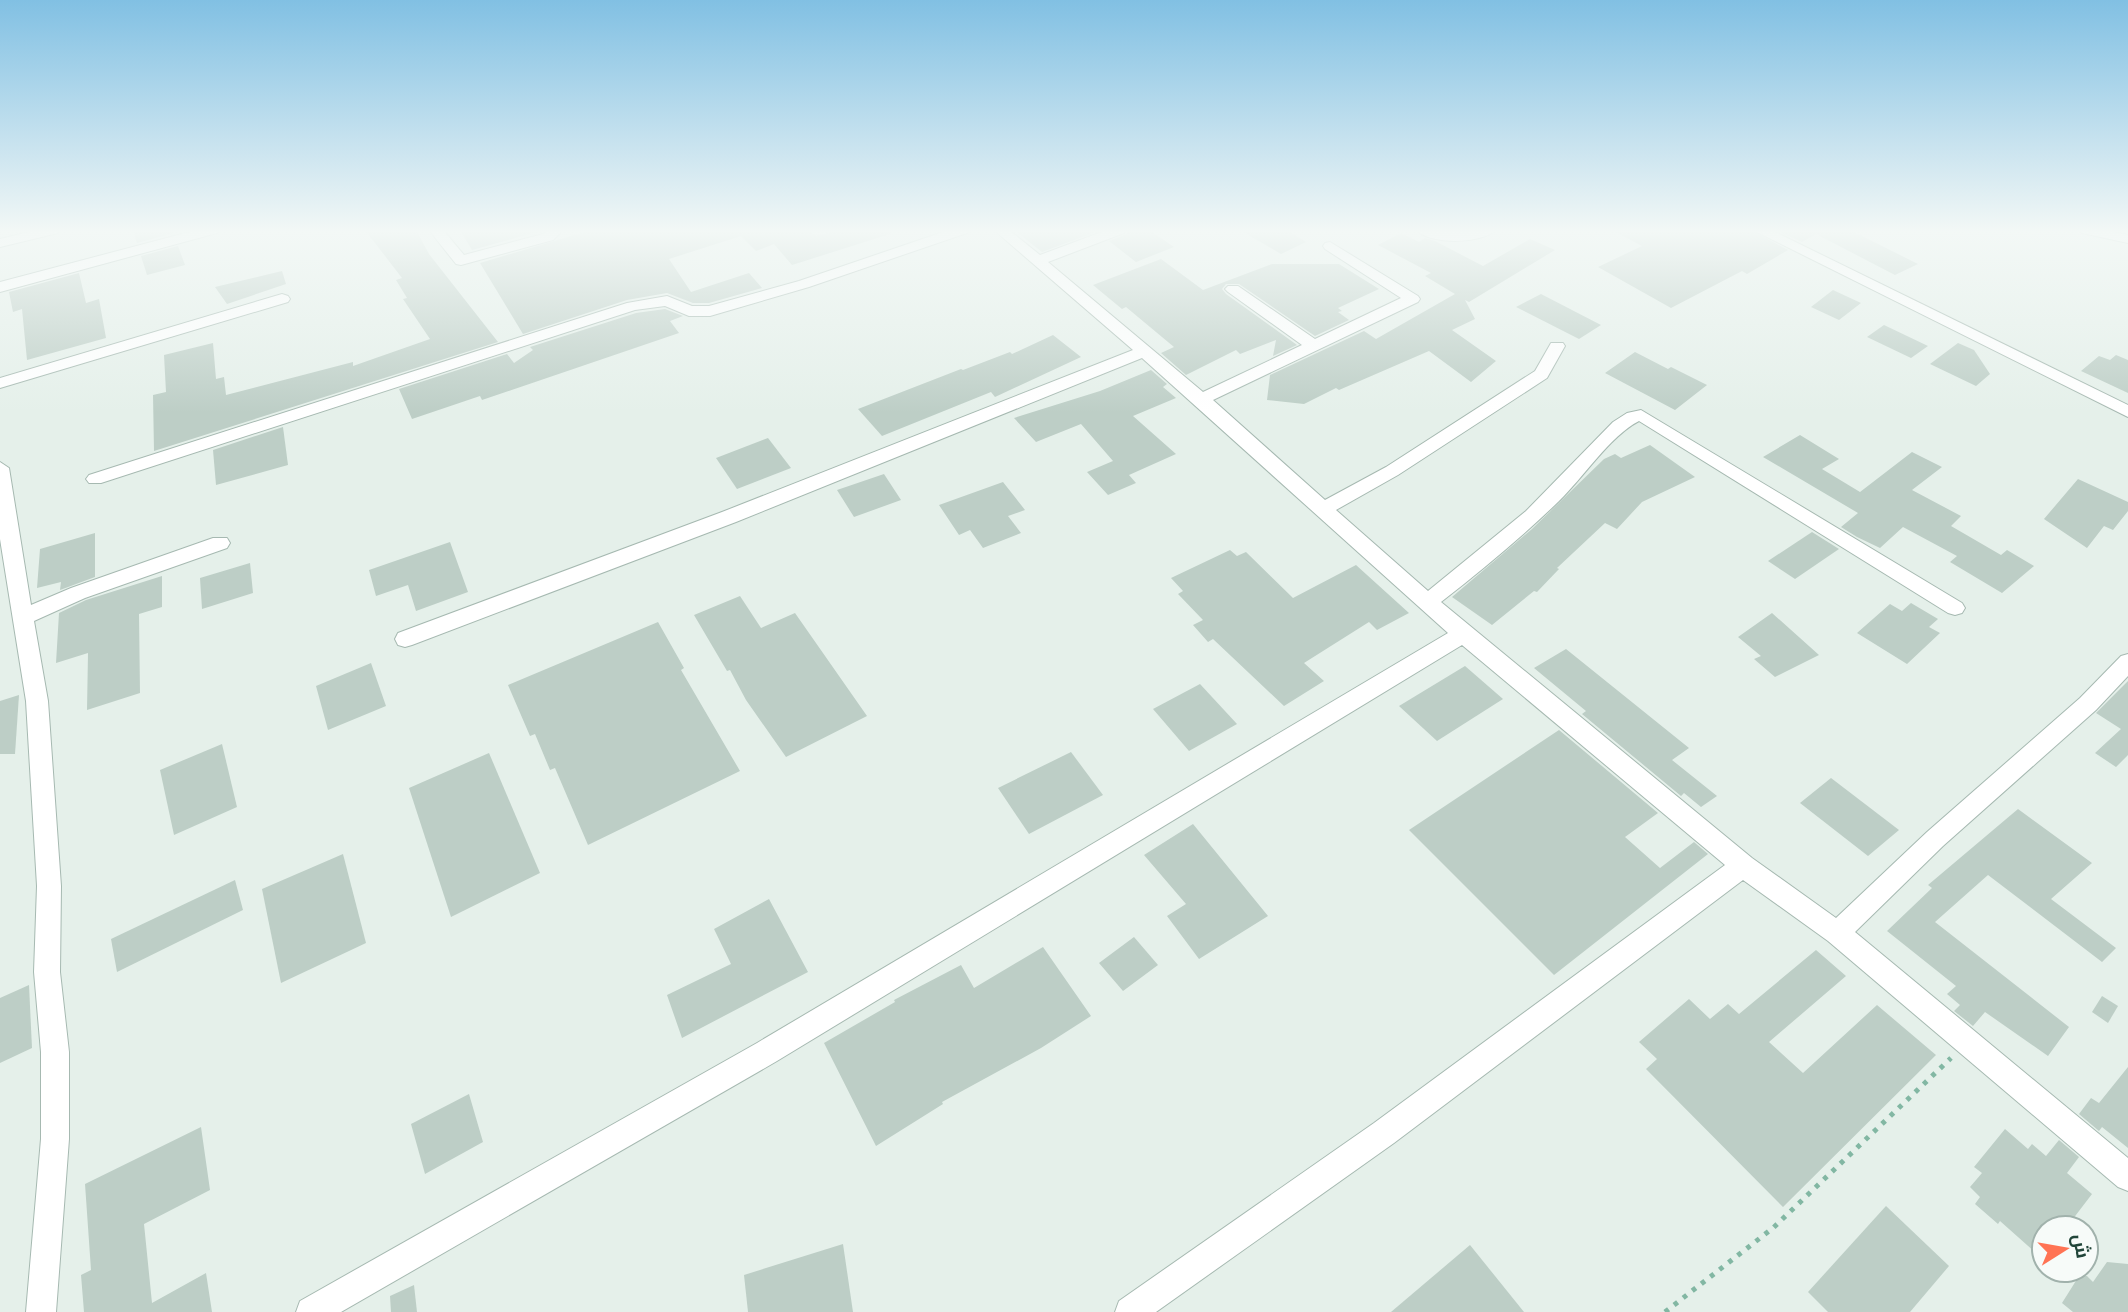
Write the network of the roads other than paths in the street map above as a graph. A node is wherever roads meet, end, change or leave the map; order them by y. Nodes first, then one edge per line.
1 (779, 291) edge
2 (1073, 291) edge
3 (1236, 291) edge
4 (1400, 291) edge
5 (1886, 291) edge
6 (282, 299) dead end
7 (1312, 344) junction
8 (1557, 346) dead end
9 (1145, 351) junction
10 (0, 383) edge
11 (1201, 400) junction
12 (2128, 412) edge
13 (0, 468) edge
14 (95, 479) dead end
15 (1324, 508) junction
16 (220, 543) dead end
17 (1429, 601) junction
18 (1955, 608) dead end
19 (23, 617) junction
20 (1463, 634) junction
21 (405, 639) dead end
22 (2128, 662) edge
23 (1743, 866) junction
24 (1837, 933) junction
25 (2128, 1177) edge
26 (41, 1312) edge
27 (311, 1312) edge
28 (1130, 1312) edge

1 - 14 street
2 - 9 street
3 - 7 street
4 - 7 street
5 - 12 street
6 - 10 street
7 - 11 street
8 - 15 street
9 - 11 street
9 - 21 street
11 - 15 street
13 - 19 street
15 - 17 street
16 - 19 street
17 - 18 street
17 - 20 street
19 - 26 street
20 - 23 street
20 - 27 street
22 - 24 street
23 - 24 street
23 - 28 street
24 - 25 street

